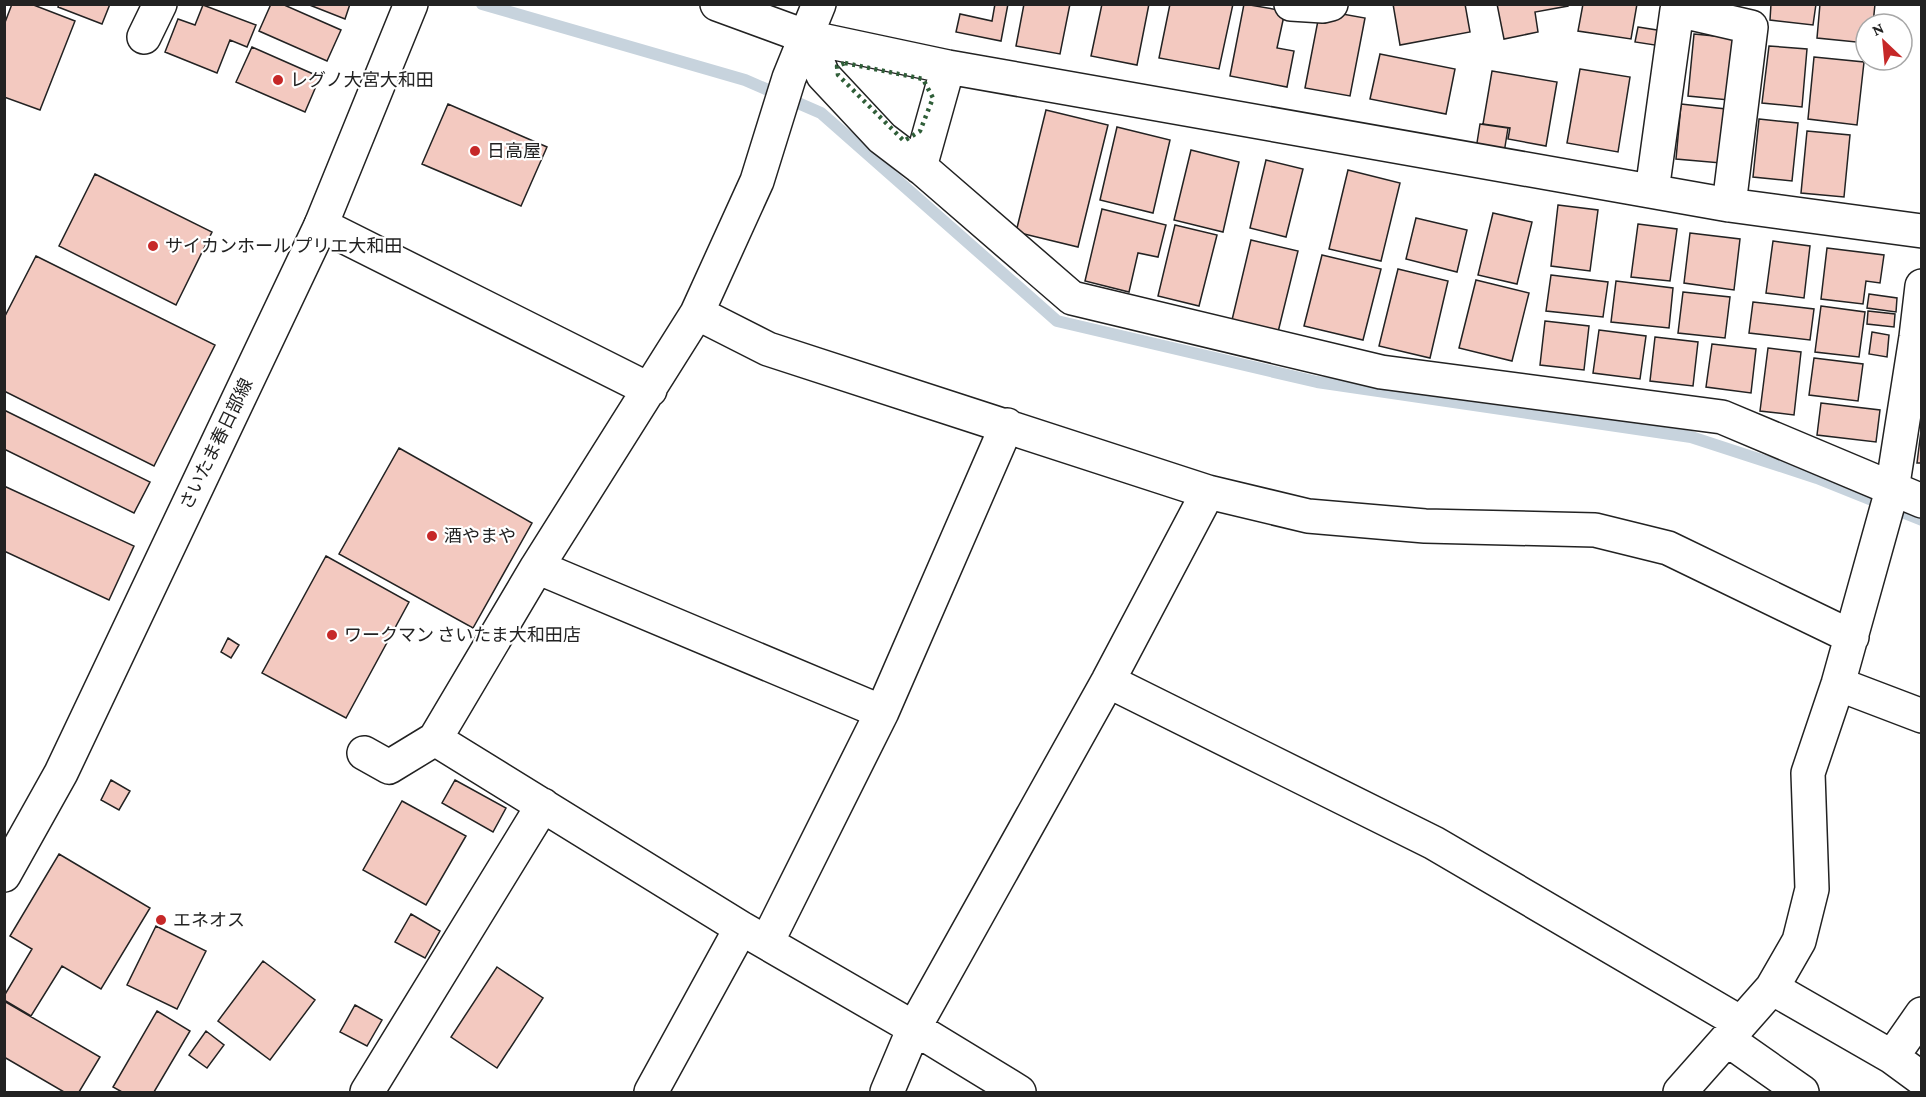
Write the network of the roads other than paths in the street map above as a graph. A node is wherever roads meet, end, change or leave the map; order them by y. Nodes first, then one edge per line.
1 (160, 4) edge
2 (411, 4) edge
3 (717, 4) edge
4 (819, 4) edge
5 (1291, 4) edge
6 (1331, 4) edge
7 (144, 37) dead end
8 (807, 37) junction
9 (948, 67) junction
10 (920, 167) junction
11 (1652, 191) junction
12 (1729, 205) junction
13 (321, 225) junction
14 (1922, 231) edge
15 (1922, 286) edge
16 (698, 313) junction
17 (650, 390) junction
18 (1006, 425) junction
19 (1208, 492) junction
20 (1907, 495) edge
21 (537, 567) junction
22 (1852, 637) junction
23 (1108, 681) junction
24 (1838, 684) junction
25 (882, 712) junction
26 (1922, 716) edge
27 (435, 739) junction
28 (363, 753) dead end
29 (543, 805) junction
30 (4, 875) edge
31 (754, 935) junction
32 (1772, 988) junction
33 (1922, 1014) edge
34 (914, 1028) junction
35 (1734, 1032) junction
36 (1892, 1057) junction
37 (1922, 1079) edge
38 (367, 1092) edge
39 (651, 1092) edge
40 (887, 1092) edge
41 (1019, 1092) edge
42 (1680, 1092) edge
43 (1802, 1092) edge

1 - 7 street
2 - 13 street, さいたま春日部線
3 - 8 street
4 - 8 street
5 - 6 street
8 - 9 street
8 - 10 street
8 - 16 street
9 - 10 street
9 - 11 street
10 - 20 street
11 - 12 street
11 - 12 street
12 - 14 street
13 - 17 street
13 - 30 street, さいたま春日部線
15 - 20 street
16 - 17 street
16 - 18 street
17 - 21 street
18 - 19 street
18 - 25 street
19 - 22 street
19 - 23 street
20 - 22 street
21 - 25 street
21 - 27 street
22 - 24 street
23 - 34 street
23 - 35 street
24 - 26 street
24 - 32 street
25 - 31 street
27 - 28 street
27 - 29 street
29 - 31 street
29 - 38 street
31 - 34 street
31 - 39 street
32 - 35 street
32 - 36 street
33 - 36 street
34 - 40 street
34 - 41 street
35 - 42 street
35 - 43 street
36 - 37 street

